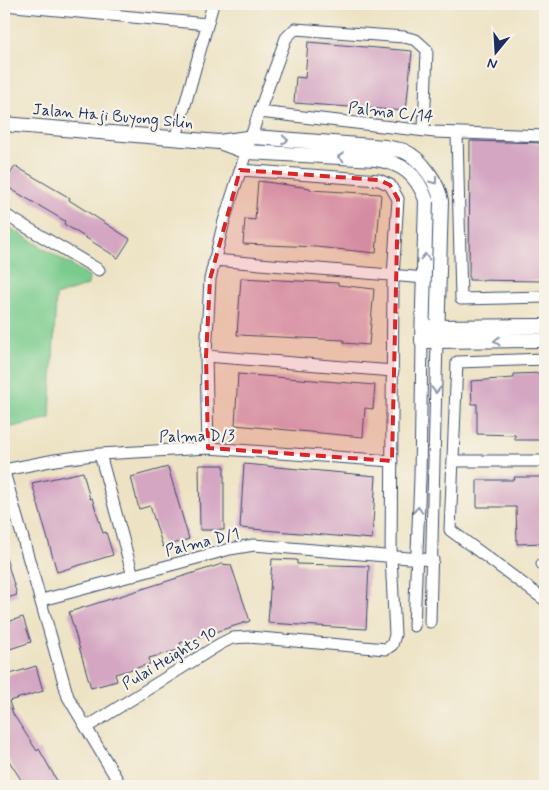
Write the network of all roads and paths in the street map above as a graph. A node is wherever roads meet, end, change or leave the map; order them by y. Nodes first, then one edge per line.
1 (213, 4) edge
2 (4, 5) edge
3 (95, 8) edge
4 (207, 24) junction
5 (259, 112) junction
6 (4, 124) edge
7 (424, 130) junction
8 (457, 133) junction
9 (545, 136) edge
10 (176, 137) junction
11 (250, 138) junction
12 (219, 142) junction
13 (246, 152) junction
14 (240, 170) junction
15 (4, 214) edge
16 (214, 260) junction
17 (99, 270) dead end
18 (393, 277) junction
19 (425, 278) junction
20 (545, 297) edge
21 (545, 326) edge
22 (422, 327) junction
23 (437, 327) junction
24 (545, 340) edge
25 (422, 341) junction
26 (437, 341) junction
27 (206, 356) junction
28 (545, 359) edge
29 (393, 371) junction
30 (208, 448) junction
31 (100, 454) junction
32 (392, 461) junction
33 (453, 461) junction
34 (545, 461) edge
35 (4, 471) edge
36 (391, 557) junction
37 (415, 559) junction
38 (433, 560) junction
39 (133, 576) junction
40 (42, 600) junction
41 (545, 600) edge
42 (430, 622) dead end
43 (414, 626) dead end
44 (87, 727) junction
45 (122, 786) edge

1 - 4 street
2 - 3 street
3 - 4 street
4 - 10 street
5 - 7 street, Palma C/14
5 - 7 street
5 - 11 street
6 - 10 street, Jalan Haji Buyong Silin
7 - 8 street, Palma C/14
8 - 9 street, Palma C/14
8 - 20 street
10 - 12 street, Jalan Haji Buyong Silin
11 - 12 street
11 - 13 street
11 -> 23 street
12 - 13 street
13 - 14 street
19 -> 13 street
14 - 16 street
14 - 18 street
15 - 17 street
16 - 18 street
16 - 27 street
18 - 19 street
18 - 29 street
19 - 22 street
21 - 23 street
22 - 23 street
22 - 25 street
23 - 26 street
24 -> 26 street
25 - 26 street
37 -> 25 street
26 -> 38 street
27 - 29 street
27 - 30 street
28 - 33 street
29 - 32 street
30 - 31 street, Palma D/3
30 - 32 street, Palma D/3
31 - 35 street, Palma D/3
31 - 39 street
32 - 36 street
33 - 34 street
33 - 41 street
35 - 40 street
36 - 37 street, Palma D/1
36 - 39 street, Palma D/1
36 - 44 street, Pulai Heights 10
37 - 38 street, Palma D/1
37 - 43 street
38 - 42 street
39 - 40 street, Palma D/1
40 - 44 street
44 - 45 street

